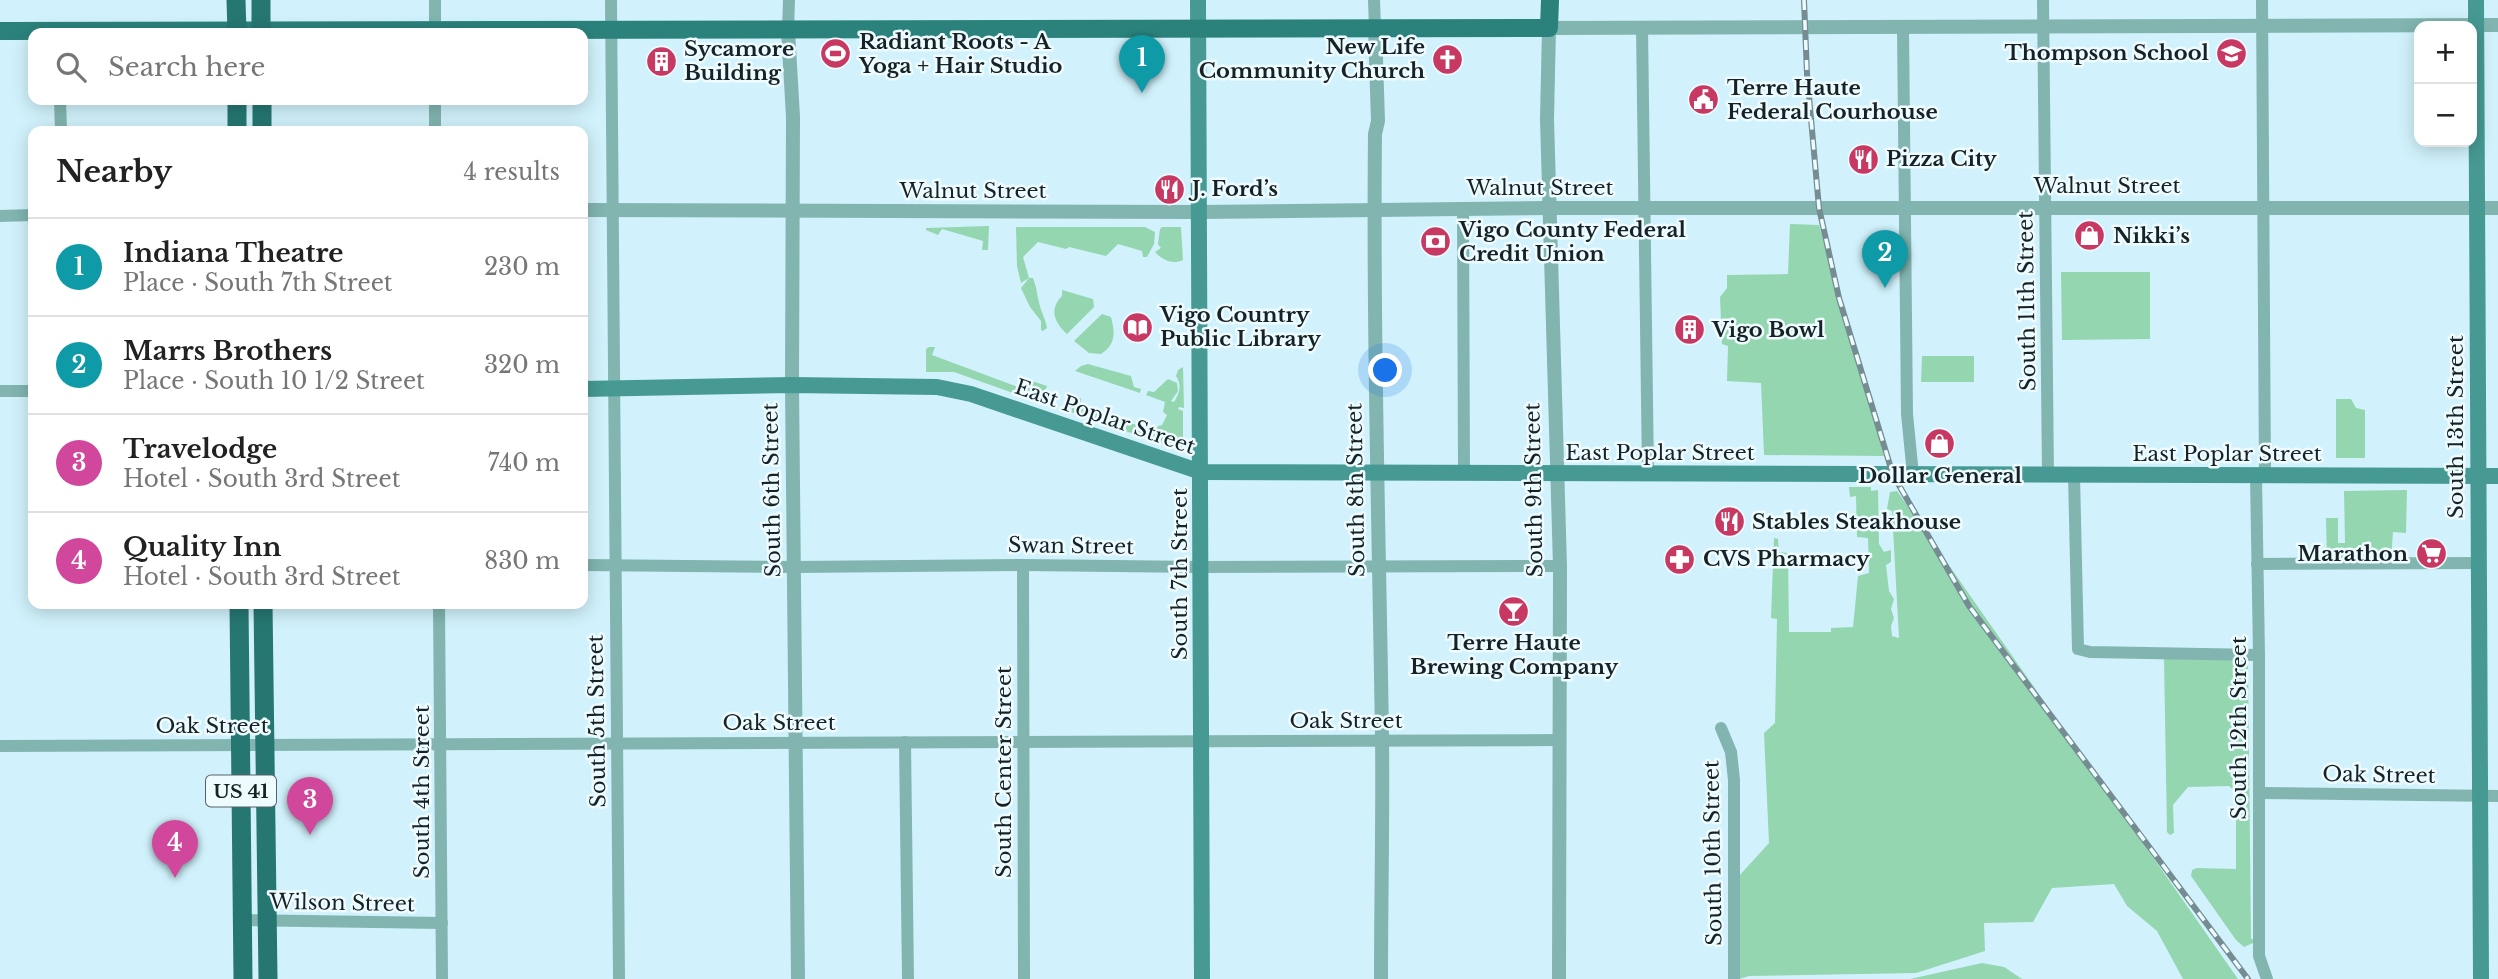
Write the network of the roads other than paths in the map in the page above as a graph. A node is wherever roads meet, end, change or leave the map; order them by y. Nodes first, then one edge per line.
1 (236, 0) edge
2 (261, 0) edge
3 (435, 0) edge
4 (611, 0) edge
5 (789, 0) edge
6 (1198, 0) edge
7 (1374, 0) edge
8 (1550, 0) edge
9 (2043, 0) edge
10 (2262, 0) edge
11 (2476, 0) edge
12 (2476, 21) edge
13 (2414, 25) edge
14 (2477, 25) edge
15 (2498, 25) edge
16 (2262, 26) junction
17 (1642, 27) junction
18 (1903, 27) junction
19 (2043, 27) junction
20 (237, 28) edge
21 (261, 28) edge
22 (435, 28) edge
23 (1375, 28) junction
24 (1549, 28) junction
25 (1198, 29) junction
26 (588, 30) edge
27 (611, 30) junction
28 (788, 30) junction
29 (0, 31) edge
30 (28, 31) edge
31 (2476, 84) edge
32 (61, 105) edge
33 (237, 105) edge
34 (262, 105) edge
35 (435, 105) edge
36 (61, 126) edge
37 (237, 126) edge
38 (262, 126) edge
39 (435, 126) edge
40 (2045, 207) junction
41 (2262, 207) junction
42 (1550, 208) junction
43 (1905, 208) junction
44 (2476, 208) junction
45 (2498, 208) edge
46 (1463, 209) junction
47 (1644, 209) junction
48 (614, 210) junction
49 (588, 211) edge
50 (1374, 211) junction
51 (793, 212) junction
52 (1198, 212) junction
53 (28, 215) edge
54 (0, 216) edge
55 (792, 386) junction
56 (588, 388) edge
57 (613, 389) junction
58 (28, 390) edge
59 (0, 391) edge
60 (1201, 472) junction
61 (1464, 473) junction
62 (1376, 474) junction
63 (1557, 474) junction
64 (1648, 474) junction
65 (1913, 475) junction
66 (2048, 475) junction
67 (2074, 475) junction
68 (2260, 476) junction
69 (2477, 476) junction
70 (2498, 476) edge
71 (2478, 563) junction
72 (2258, 564) junction
73 (588, 565) edge
74 (614, 565) junction
75 (1023, 565) junction
76 (1379, 565) junction
77 (1560, 566) junction
78 (794, 567) junction
79 (1201, 567) junction
80 (239, 609) edge
81 (262, 609) edge
82 (439, 609) edge
83 (2259, 655) junction
84 (1721, 728) dead end
85 (1382, 740) junction
86 (1559, 740) junction
87 (796, 742) junction
88 (905, 742) junction
89 (1024, 742) junction
90 (1202, 742) junction
91 (617, 743) junction
92 (441, 744) junction
93 (241, 745) junction
94 (264, 745) junction
95 (0, 746) edge
96 (2259, 793) junction
97 (2481, 796) junction
98 (2498, 796) edge
99 (243, 920) junction
100 (268, 921) junction
101 (442, 923) junction
102 (243, 979) edge
103 (268, 979) edge
104 (442, 979) edge
105 (619, 979) edge
106 (798, 979) edge
107 (908, 979) edge
108 (1024, 979) edge
109 (1202, 979) edge
110 (1381, 979) edge
111 (1559, 979) edge
112 (1734, 979) edge
113 (2267, 979) edge
114 (2481, 979) edge

1 - 20 highway
2 - 21 highway
3 - 22 street
4 - 27 street, South 5th Street
5 - 28 street, South 6th Street
6 - 25 main road, South 7th Street
7 - 23 street, South 8th Street
8 - 24 main road, South 9th Street
9 - 19 street, South 11th Street
10 - 16 street, South 12th Street
11 - 12 main road, South 13th Street
13 - 16 street
14 - 15 street
16 - 19 street
16 - 41 street, South 12th Street
17 - 18 street
17 - 24 street
17 - 47 street
18 - 19 street
18 - 43 street
19 - 40 street, South 11th Street
23 - 24 main road
23 - 25 main road
23 - 50 street, South 8th Street
24 - 42 street, South 9th Street
25 - 28 main road
25 - 52 main road, South 7th Street
26 - 27 main road
27 - 28 main road
27 - 48 street, South 5th Street
28 - 51 street, South 6th Street
29 - 30 main road
31 - 44 main road, South 13th Street
32 - 36 street
33 - 37 highway
34 - 38 highway
35 - 39 street
40 - 41 street, Walnut Street
40 - 43 street, Walnut Street
40 - 66 street, South 11th Street
41 - 44 street, Walnut Street
41 - 68 street, South 12th Street
42 - 46 street, Walnut Street
42 - 47 street, Walnut Street
42 - 63 street, South 9th Street
43 - 47 street, Walnut Street
43 - 65 street
44 - 45 street, Walnut Street
44 - 69 main road, South 13th Street
46 - 50 street, Walnut Street
46 - 61 street
47 - 64 street
48 - 49 street, Walnut Street
48 - 51 street, Walnut Street
48 - 57 street, South 5th Street
50 - 52 street, Walnut Street
50 - 62 street, South 8th Street
51 - 52 street, Walnut Street
51 - 55 street, South 6th Street
52 - 60 main road, South 7th Street
53 - 54 street
55 - 57 main road, East Poplar Street
55 - 60 main road, East Poplar Street
55 - 78 street, South 6th Street
56 - 57 main road, East Poplar Street
57 - 74 street, South 5th Street
58 - 59 street
60 - 62 main road, East Poplar Street
60 - 79 main road, South 7th Street
61 - 62 main road, East Poplar Street
61 - 63 main road, East Poplar Street
62 - 76 street, South 8th Street
63 - 64 main road, East Poplar Street
63 - 77 street, South 9th Street
64 - 65 main road, East Poplar Street
65 - 66 main road, East Poplar Street
66 - 67 main road, East Poplar Street
67 - 68 main road, East Poplar Street
67 - 83 street
68 - 69 main road, East Poplar Street
68 - 72 street, South 12th Street
69 - 70 main road, East Poplar Street
69 - 71 main road, South 13th Street
71 - 72 street
71 - 97 main road, South 13th Street
72 - 83 street, South 12th Street
73 - 74 street, Swan Street
74 - 78 street, Swan Street
74 - 91 street, South 5th Street
75 - 78 street, Swan Street
75 - 79 street, Swan Street
75 - 89 street, South Center Street
76 - 77 street, Swan Street
76 - 79 street, Swan Street
76 - 85 street, South 8th Street
77 - 86 street, South 9th Street
78 - 87 street, South 6th Street
79 - 90 main road, South 7th Street
80 - 93 highway, US 41
81 - 94 highway, US 41
82 - 92 street, South 4th Street
83 - 96 street, South 12th Street
84 - 112 street, South 10th Street
85 - 86 street, Oak Street
85 - 90 street, Oak Street
85 - 110 street, South 8th Street
86 - 111 street, South 9th Street
87 - 88 street, Oak Street
87 - 91 street, Oak Street
87 - 106 street, South 6th Street
88 - 89 street, Oak Street
88 - 107 street
89 - 90 street, Oak Street
89 - 108 street, South Center Street
90 - 109 main road, South 7th Street
91 - 92 street, Oak Street
91 - 105 street, South 5th Street
92 - 94 street, Oak Street
92 - 101 street, South 4th Street
93 - 94 street, Oak Street
93 - 95 street, Oak Street
93 - 99 highway, US 41
94 - 100 highway, US 41
96 - 97 street, Oak Street
96 - 113 street, South 12th Street
97 - 98 street, Oak Street
97 - 114 main road, South 13th Street
99 - 100 street, Wilson Street
99 - 102 highway, US 41
100 - 101 street, Wilson Street
100 - 103 highway, US 41
101 - 104 street, South 4th Street

